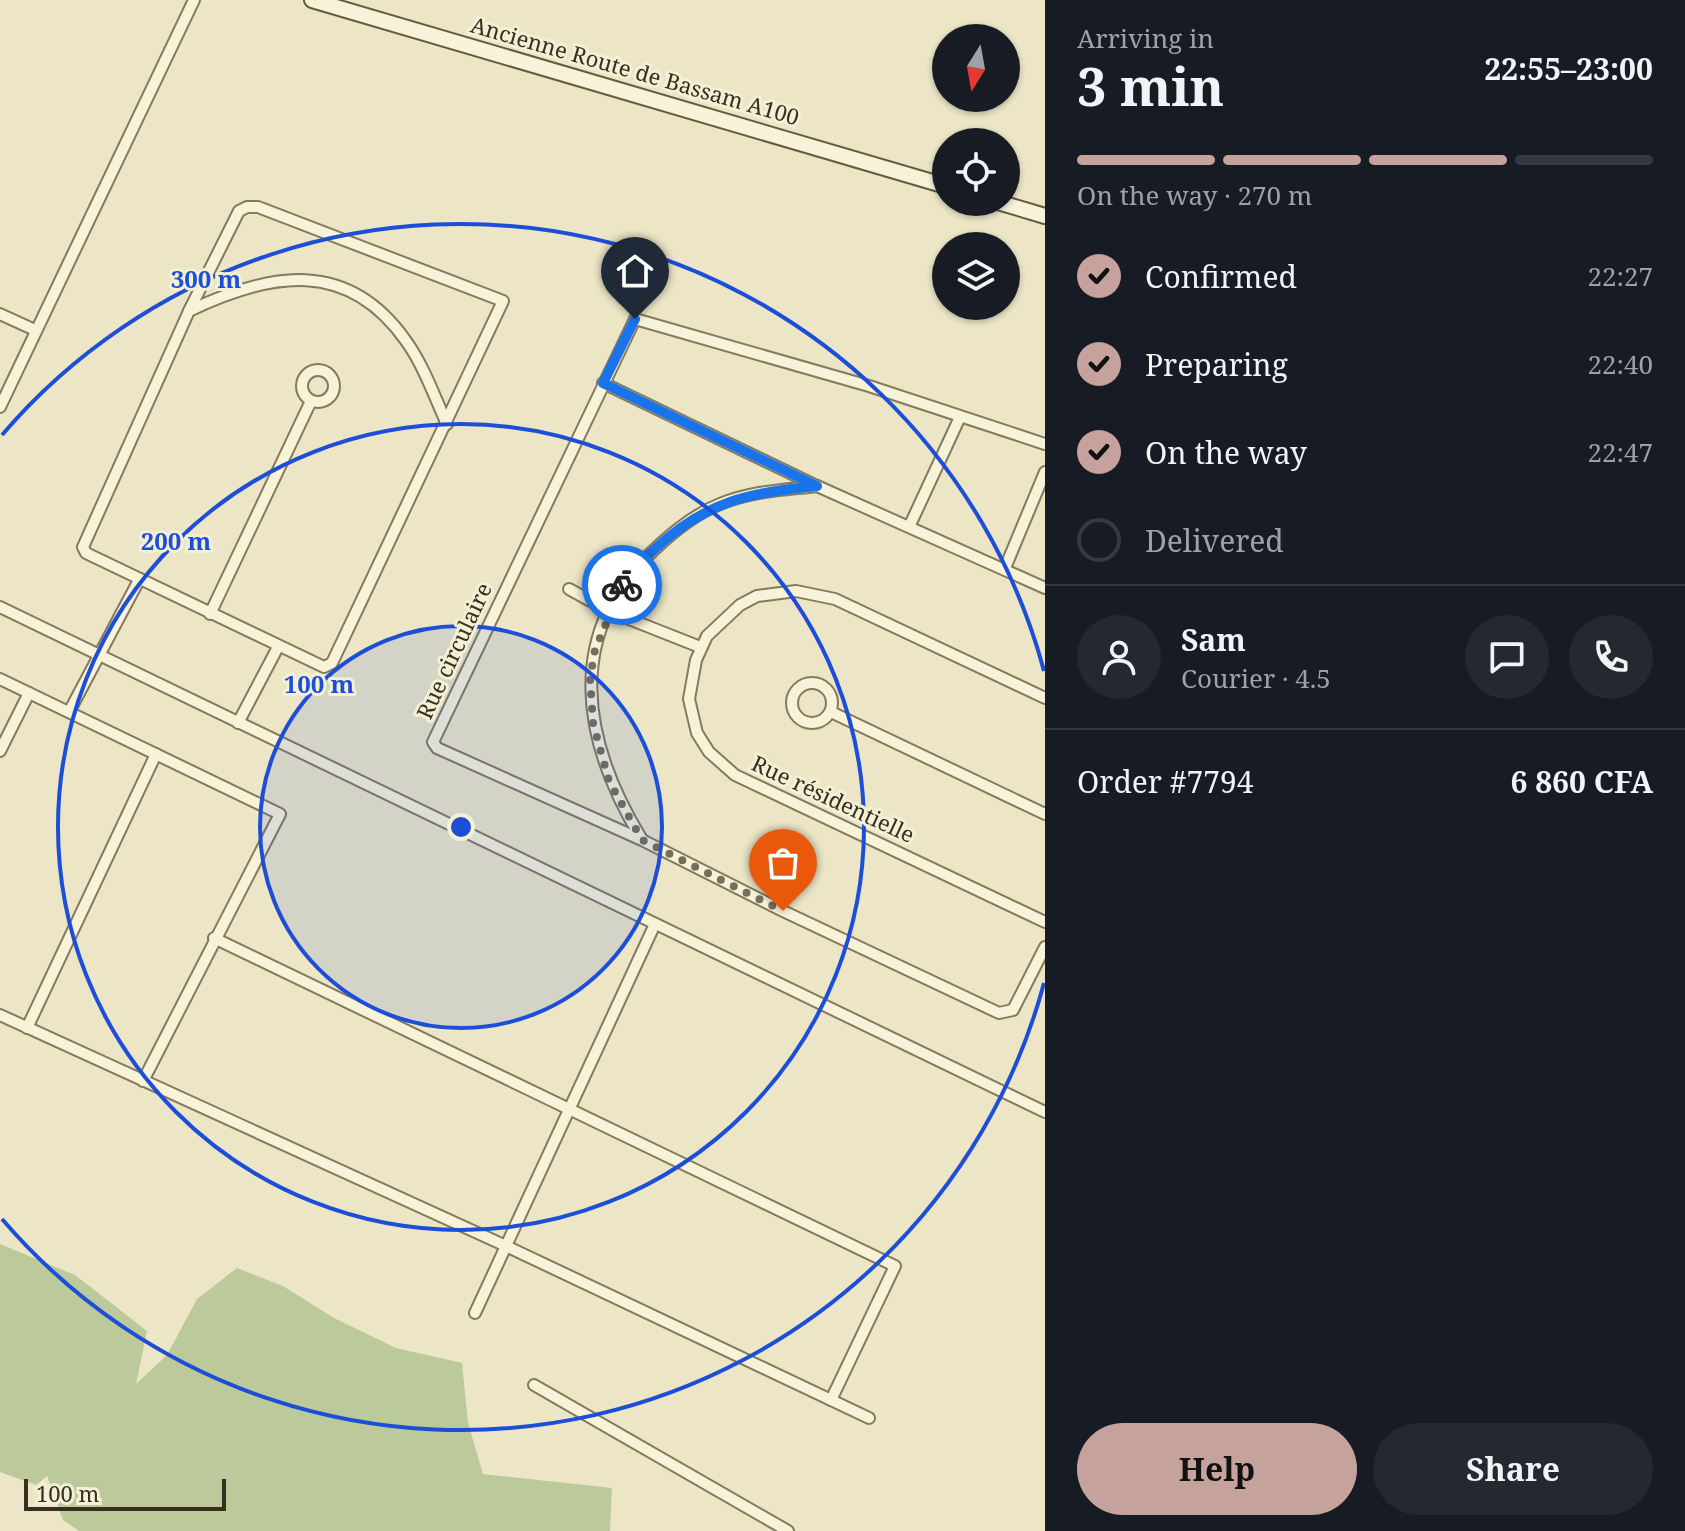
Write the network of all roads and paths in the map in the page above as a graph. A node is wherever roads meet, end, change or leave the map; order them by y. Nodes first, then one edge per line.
1 (194, 0) edge
2 (312, 0) edge
3 (932, 182) edge
4 (1020, 209) edge
5 (1045, 216) edge
6 (189, 311) junction
7 (0, 314) edge
8 (35, 330) junction
9 (603, 383) junction
10 (311, 401) dead end
11 (0, 407) edge
12 (960, 417) junction
13 (447, 424) junction
14 (1045, 444) edge
15 (1045, 472) edge
16 (817, 486) junction
17 (910, 525) junction
18 (1005, 568) junction
19 (139, 580) junction
20 (1045, 588) edge
21 (569, 589) dead end
22 (0, 607) edge
23 (609, 611) junction
24 (210, 614) junction
25 (278, 647) junction
26 (700, 647) junction
27 (101, 654) junction
28 (0, 679) edge
29 (29, 693) junction
30 (1045, 698) edge
31 (69, 712) junction
32 (831, 712) junction
33 (238, 723) junction
34 (0, 751) edge
35 (156, 754) junction
36 (1045, 814) edge
37 (642, 840) junction
38 (1045, 922) edge
39 (655, 924) junction
40 (214, 938) junction
41 (1045, 947) edge
42 (0, 1015) edge
43 (27, 1028) junction
44 (143, 1081) junction
45 (569, 1110) junction
46 (1045, 1112) edge
47 (506, 1246) junction
48 (475, 1313) dead end
49 (534, 1385) dead end
50 (831, 1400) junction
51 (869, 1418) dead end
52 (788, 1531) edge

1 - 8 street
2 - 3 main road, Ancienne Route de Bassam A100
4 - 5 main road
6 - 13 street
6 - 13 street
6 - 19 street
7 - 8 street
8 - 11 street
9 - 12 street, Rue circulaire
9 - 16 street
9 - 37 street, Rue circulaire
10 - 24 street
12 - 14 street, Rue circulaire
12 - 17 street
13 - 25 street
15 - 18 street
16 - 17 street
16 - 23 street
17 - 18 street
18 - 20 street
19 - 24 street
19 - 27 street
21 - 23 street
22 - 27 street
23 - 26 street
23 - 37 street
24 - 25 street
25 - 33 street
26 - 30 street
26 - 38 street, Rue résidentielle
27 - 31 street
27 - 33 street
28 - 29 street
29 - 31 street
29 - 34 street
31 - 35 street
32 - 32 street
32 - 36 street
33 - 39 street
35 - 40 street
35 - 43 street
37 - 41 street, Rue circulaire
39 - 45 street
39 - 46 street
40 - 44 street
40 - 45 street
42 - 43 street
43 - 44 street
44 - 47 street
45 - 47 street
45 - 50 street
47 - 48 street
47 - 50 street
49 - 52 street
50 - 51 street

